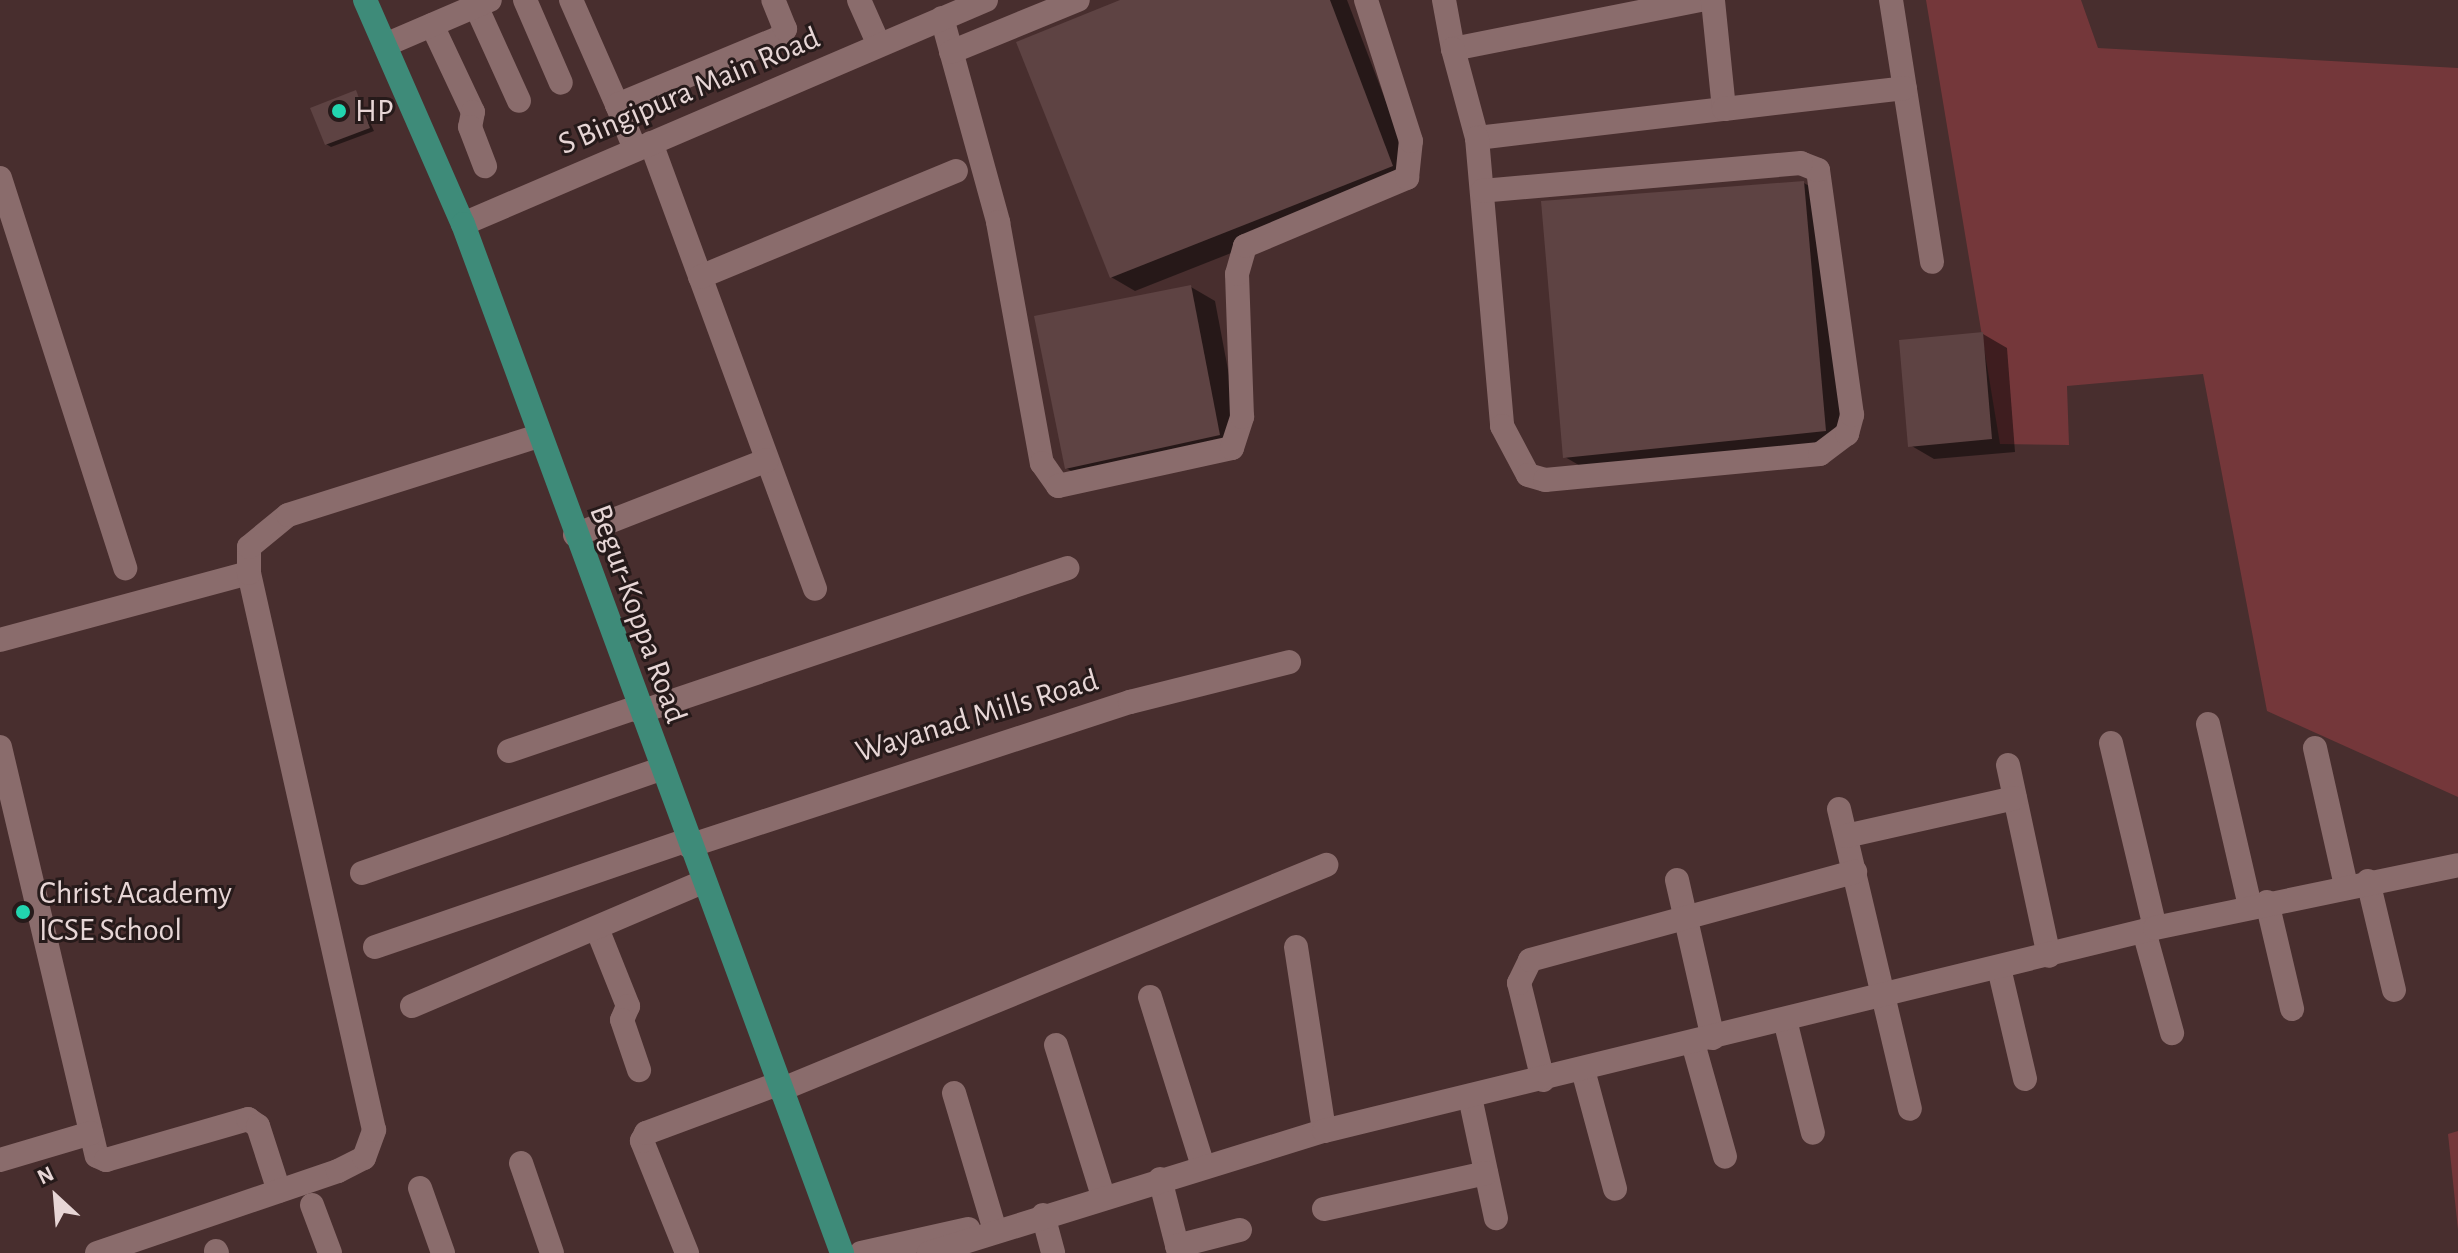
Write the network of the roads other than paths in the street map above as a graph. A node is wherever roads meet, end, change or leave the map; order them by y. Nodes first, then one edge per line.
1 (365, 0) edge
2 (525, 0) edge
3 (571, 0) edge
4 (773, 0) edge
5 (859, 0) edge
6 (1078, 0) edge
7 (1366, 0) edge
8 (1444, 0) edge
9 (1700, 0) edge
10 (1713, 0) edge
11 (1891, 0) edge
12 (978, 1) edge
13 (483, 3) edge
14 (942, 18) junction
15 (432, 25) junction
16 (385, 45) junction
17 (879, 45) junction
18 (1453, 49) junction
19 (951, 52) junction
20 (561, 83) dead end
21 (1905, 88) junction
22 (519, 101) dead end
23 (617, 105) junction
24 (1724, 109) junction
25 (1477, 138) junction
26 (643, 146) junction
27 (485, 166) dead end
28 (956, 171) dead end
29 (0, 178) edge
30 (1482, 191) junction
31 (463, 224) junction
32 (1932, 262) dead end
33 (700, 277) junction
34 (539, 436) junction
35 (767, 460) junction
36 (575, 535) junction
37 (125, 568) dead end
38 (1067, 568) dead end
39 (249, 573) junction
40 (815, 589) dead end
41 (0, 640) edge
42 (1289, 662) dead end
43 (639, 709) junction
44 (2208, 724) dead end
45 (2111, 743) dead end
46 (0, 747) edge
47 (2315, 748) dead end
48 (509, 751) dead end
49 (2008, 765) dead end
50 (661, 769) junction
51 (2015, 798) junction
52 (1839, 809) dead end
53 (1846, 836) junction
54 (688, 843) junction
55 (1326, 865) dead end
56 (2458, 865) edge
57 (1855, 872) junction
58 (362, 873) dead end
59 (1677, 880) dead end
60 (703, 882) junction
61 (2357, 883) junction
62 (2258, 904) junction
63 (1687, 922) junction
64 (2149, 930) junction
65 (598, 931) junction
66 (375, 947) dead end
67 (1296, 947) dead end
68 (2049, 956) junction
69 (1999, 968) junction
70 (2394, 990) dead end
71 (1884, 996) junction
72 (1150, 997) dead end
73 (412, 1006) dead end
74 (2292, 1009) dead end
75 (1785, 1020) junction
76 (2172, 1033) dead end
77 (1703, 1040) junction
78 (1056, 1045) dead end
79 (639, 1070) dead end
80 (1583, 1070) junction
81 (2025, 1079) dead end
82 (1543, 1080) junction
83 (779, 1087) junction
84 (954, 1093) dead end
85 (1470, 1097) junction
86 (1910, 1109) dead end
87 (1324, 1131) junction
88 (91, 1133) junction
89 (1813, 1133) dead end
90 (1725, 1157) dead end
91 (0, 1160) edge
92 (521, 1163) dead end
93 (1203, 1166) junction
94 (1486, 1173) junction
95 (1160, 1179) junction
96 (420, 1188) dead end
97 (1615, 1189) dead end
98 (279, 1191) junction
99 (1103, 1196) junction
100 (312, 1205) dead end
101 (1324, 1209) dead end
102 (1043, 1215) junction
103 (1496, 1218) dead end
104 (1000, 1227) junction
105 (1240, 1230) dead end
106 (1178, 1250) edge
107 (97, 1253) edge
108 (330, 1253) edge
109 (443, 1253) edge
110 (552, 1253) edge
111 (687, 1253) edge
112 (842, 1253) edge
113 (861, 1253) edge
114 (929, 1253) edge
115 (1053, 1253) edge

1 - 16 main road, Begur-Koppa Road
2 - 20 street
3 - 23 street
4 - 23 street
5 - 17 street
6 - 19 street
7 - 19 street
8 - 18 street
9 - 18 street
10 - 24 street
11 - 21 street
12 - 14 street, S Bingipura Main Road
13 - 15 street
13 - 22 street
14 - 17 street, S Bingipura Main Road
14 - 19 street
15 - 16 street
15 - 27 street
16 - 31 main road, Begur-Koppa Road
17 - 26 street, S Bingipura Main Road
18 - 25 street
21 - 24 street
21 - 32 street
23 - 26 street
24 - 25 street
25 - 30 street
26 - 31 street, S Bingipura Main Road
26 - 33 street
28 - 33 street
29 - 37 street
30 - 30 street
31 - 34 main road, Begur-Koppa Road
33 - 35 street
34 - 36 main road, Begur-Koppa Road
34 - 39 street
35 - 36 street
35 - 40 street
36 - 43 main road, Begur-Koppa Road
38 - 43 street
39 - 41 street
39 - 98 street
42 - 54 street, Wayanad Mills Road
43 - 48 street
43 - 50 main road, Begur-Koppa Road
44 - 62 street
45 - 64 street
46 - 88 street
47 - 61 street
49 - 51 street
50 - 54 main road, Begur-Koppa Road
50 - 58 street
51 - 53 street
51 - 68 street
52 - 53 street
53 - 57 street
54 - 60 main road, Begur-Koppa Road
54 - 66 street, Wayanad Mills Road
55 - 83 street
56 - 61 street
57 - 63 street
57 - 71 street
59 - 63 street
60 - 65 street
60 - 83 main road, Begur-Koppa Road
61 - 62 street
61 - 70 street
62 - 64 street
62 - 74 street
63 - 77 street
63 - 82 street
64 - 68 street
64 - 76 street
65 - 73 street
65 - 79 street
67 - 87 street
68 - 69 street
69 - 71 street
69 - 81 street
71 - 75 street
71 - 86 street
72 - 93 street
75 - 77 street
75 - 89 street
77 - 80 street
77 - 90 street
78 - 99 street
80 - 82 street
80 - 97 street
82 - 85 street
83 - 111 street
83 - 112 main road, Begur-Koppa Road
84 - 104 street
85 - 87 street
85 - 94 street
87 - 93 street
88 - 91 street
88 - 98 street
92 - 110 street
93 - 95 street
94 - 101 street
94 - 103 street
95 - 99 street
95 - 106 street
96 - 109 street
98 - 107 street
99 - 102 street
100 - 108 street
102 - 104 street
102 - 115 street
104 - 113 street
104 - 114 street
105 - 106 street

